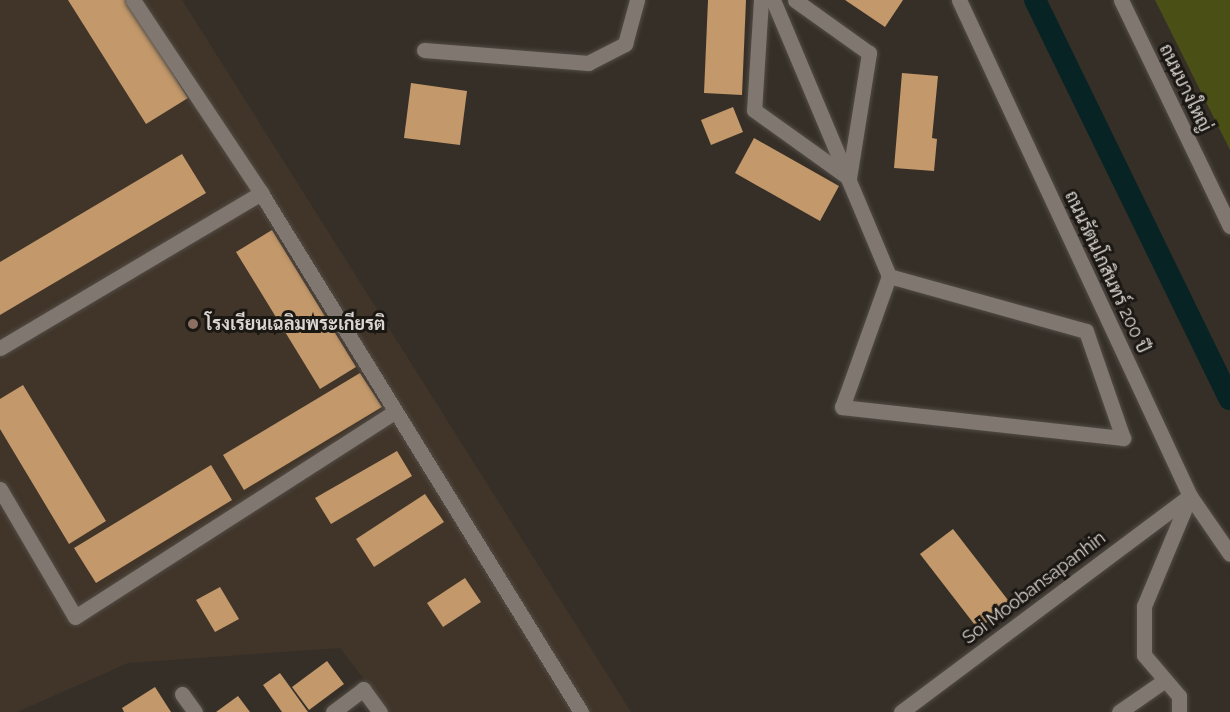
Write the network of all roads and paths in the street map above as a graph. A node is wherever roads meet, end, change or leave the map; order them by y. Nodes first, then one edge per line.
1 (133, 0) edge
2 (638, 0) edge
3 (761, 0) edge
4 (773, 0) edge
5 (795, 0) edge
6 (959, 0) edge
7 (1121, 0) edge
8 (424, 50) dead end
9 (849, 178) junction
10 (261, 193) junction
11 (1230, 226) edge
12 (889, 276) junction
13 (0, 348) edge
14 (394, 412) junction
15 (0, 489) edge
16 (1190, 496) junction
17 (1230, 555) edge
18 (1165, 680) junction
19 (182, 694) dead end
20 (195, 712) edge
21 (333, 712) edge
22 (380, 712) edge
23 (581, 712) edge
24 (901, 712) edge
25 (1119, 712) edge
26 (1179, 712) edge

1 - 10 street
2 - 8 street
3 - 9 street
4 - 9 street
5 - 9 street
6 - 16 street, ถนนรัตนโกสินทร์ 200 ปี
7 - 11 street, ถนนบางใหญ่
9 - 12 street
10 - 13 street
10 - 14 street
12 - 12 street
14 - 15 street
14 - 23 street
16 - 17 street, ถนนรัตนโกสินทร์ 200 ปี
16 - 18 street
16 - 24 street, Soi Moobansapanhin
18 - 25 street
18 - 26 street
19 - 20 street
21 - 22 street

